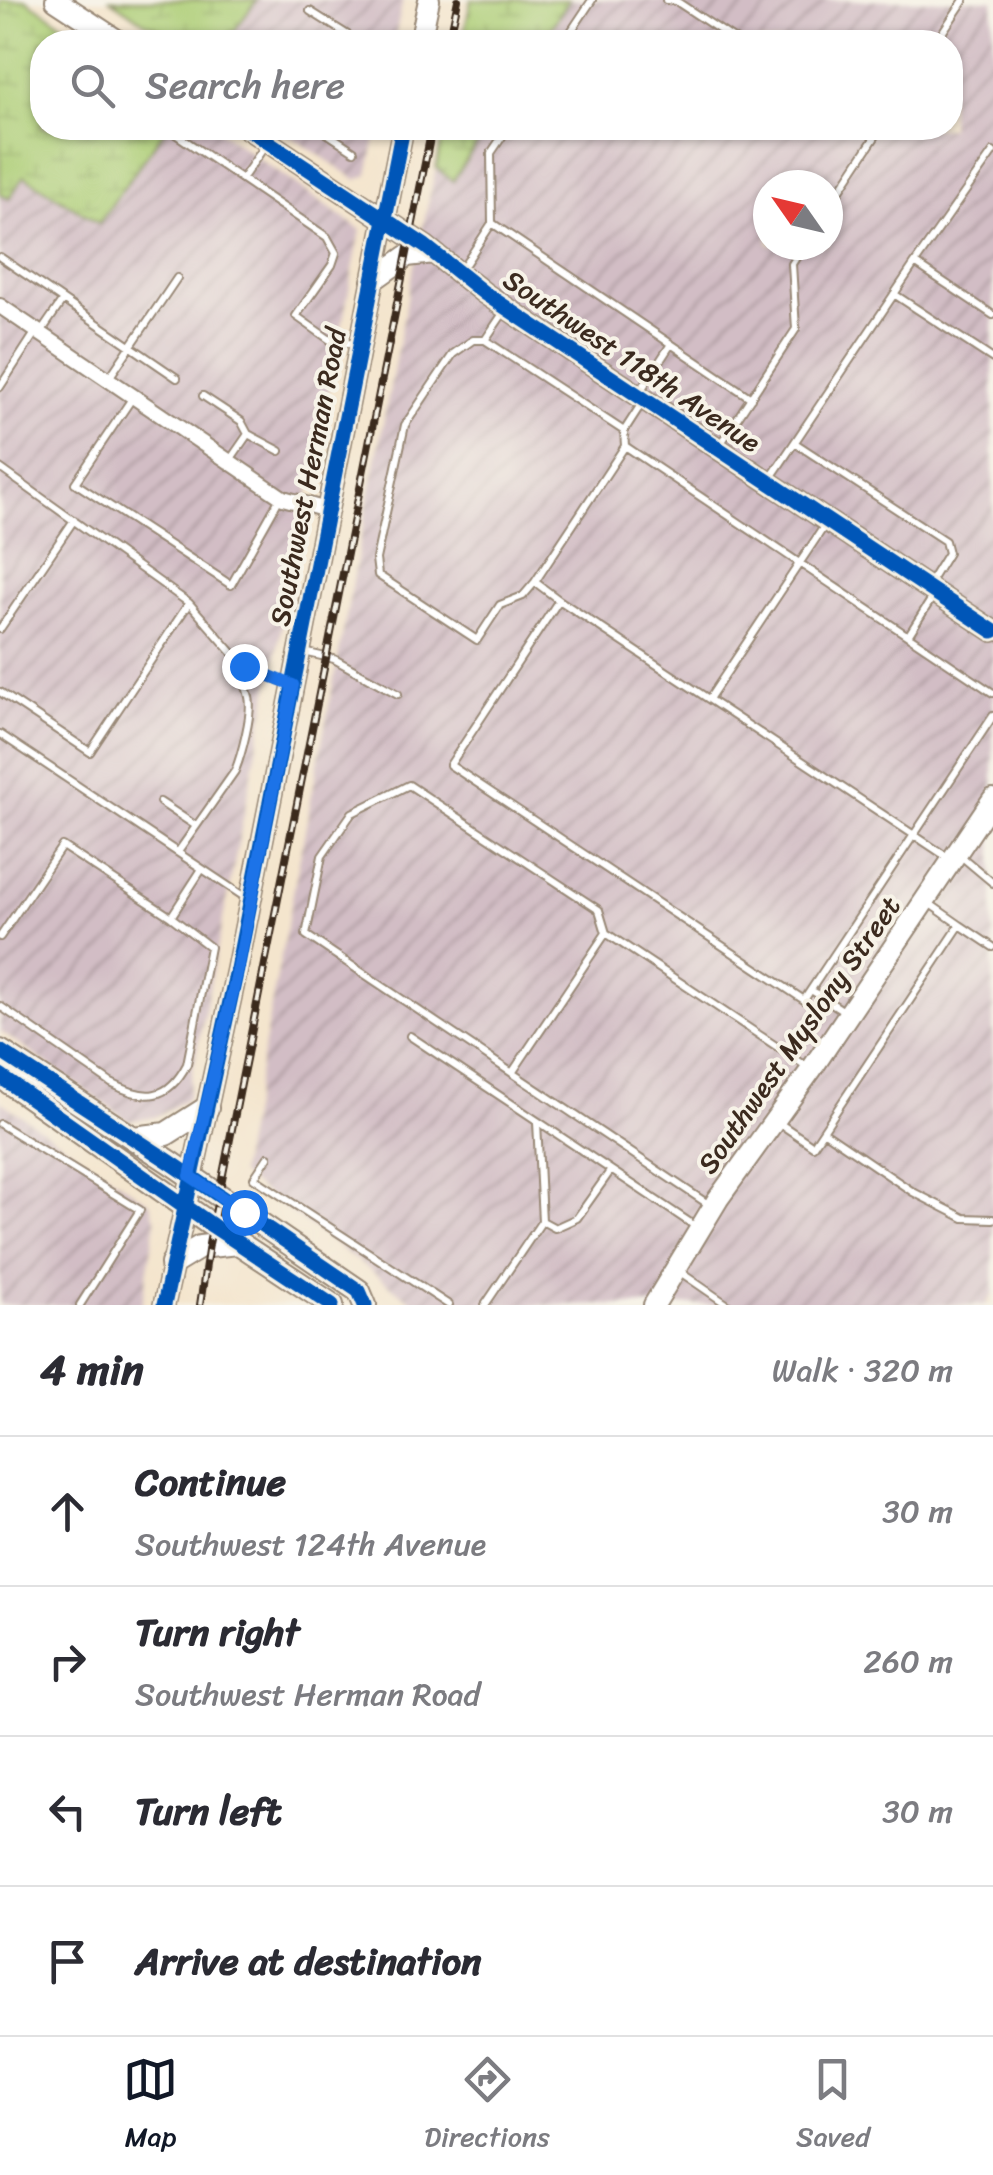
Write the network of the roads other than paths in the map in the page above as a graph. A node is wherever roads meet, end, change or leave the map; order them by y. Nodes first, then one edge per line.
1 (56, 0) edge
2 (429, 0) edge
3 (592, 0) edge
4 (666, 0) edge
5 (964, 0) edge
6 (310, 11) dead end
7 (102, 30) edge
8 (340, 30) edge
9 (423, 30) edge
10 (572, 30) edge
11 (720, 30) edge
12 (944, 30) edge
13 (184, 140) edge
14 (265, 140) edge
15 (337, 140) edge
16 (401, 140) edge
17 (500, 140) edge
18 (873, 140) edge
19 (268, 142) junction
20 (354, 151) dead end
21 (993, 152) edge
22 (242, 179) junction
23 (843, 185) edge
24 (386, 220) junction
25 (492, 222) junction
26 (434, 253) junction
27 (0, 257) edge
28 (795, 260) edge
29 (915, 263) junction
30 (460, 273) junction
31 (176, 278) dead end
32 (372, 281) junction
33 (894, 294) junction
34 (63, 300) junction
35 (0, 306) edge
36 (507, 308) junction
37 (993, 316) edge
38 (39, 332) junction
39 (486, 340) junction
40 (360, 344) junction
41 (671, 344) junction
42 (131, 346) junction
43 (993, 359) edge
44 (178, 378) dead end
45 (108, 379) junction
46 (0, 387) edge
47 (134, 396) junction
48 (204, 396) dead end
49 (641, 397) junction
50 (751, 398) junction
51 (624, 431) junction
52 (248, 434) junction
53 (794, 443) junction
54 (625, 446) junction
55 (718, 448) junction
56 (280, 451) dead end
57 (229, 461) junction
58 (0, 468) edge
59 (768, 482) junction
60 (282, 496) junction
61 (328, 510) junction
62 (74, 520) junction
63 (828, 521) junction
64 (799, 564) junction
65 (535, 582) junction
66 (932, 590) junction
67 (560, 600) junction
68 (189, 604) junction
69 (0, 629) edge
70 (993, 631) edge
71 (908, 636) junction
72 (300, 651) junction
73 (244, 666) junction
74 (293, 685) junction
75 (0, 692) edge
76 (993, 693) edge
77 (398, 694) dead end
78 (709, 699) junction
79 (993, 716) edge
80 (0, 734) edge
81 (993, 799) edge
82 (160, 802) dead end
83 (196, 826) junction
84 (914, 835) junction
85 (178, 852) junction
86 (954, 856) junction
87 (202, 868) junction
88 (993, 883) edge
89 (925, 901) junction
90 (251, 902) junction
91 (171, 917) junction
92 (960, 924) junction
93 (606, 933) junction
94 (0, 936) edge
95 (993, 947) edge
96 (811, 990) junction
97 (0, 1006) edge
98 (849, 1015) junction
99 (410, 1036) dead end
100 (0, 1052) edge
101 (812, 1070) junction
102 (512, 1073) junction
103 (0, 1076) edge
104 (207, 1108) junction
105 (537, 1121) junction
106 (774, 1121) junction
107 (0, 1124) edge
108 (823, 1131) junction
109 (134, 1138) junction
110 (268, 1157) dead end
111 (610, 1170) junction
112 (190, 1176) junction
113 (184, 1206) junction
114 (713, 1208) junction
115 (993, 1218) edge
116 (542, 1221) junction
117 (700, 1229) junction
118 (238, 1243) junction
119 (172, 1264) junction
120 (676, 1269) junction
121 (80, 1305) edge
122 (164, 1305) edge
123 (332, 1305) edge
124 (364, 1305) edge
125 (450, 1305) edge
126 (484, 1305) edge
127 (654, 1305) edge
128 (728, 1305) edge

1 - 7 street
2 - 9 street
3 - 10 lane
4 - 11 lane
5 - 12 lane
6 - 8 lane
13 - 22 lane
14 - 19 street, Southwest 118th Avenue
15 - 20 lane
16 - 24 street, Southwest Herman Road
17 - 25 lane
18 - 23 lane
19 - 22 lane
19 - 24 street, Southwest 118th Avenue
21 - 29 lane
22 - 40 lane
24 - 26 street, Southwest 118th Avenue
24 - 32 street, Southwest Herman Road
25 - 30 lane
25 - 41 lane
26 - 30 street, Southwest 118th Avenue
26 - 32 street
27 - 34 lane
28 - 50 lane
29 - 33 lane
29 - 37 lane
30 - 36 street, Southwest 118th Avenue
31 - 42 lane
32 - 40 street, Southwest Herman Road
33 - 43 lane
33 - 53 lane
34 - 38 lane
34 - 42 lane
35 - 38 street
36 - 39 lane
36 - 49 street, Southwest 118th Avenue
38 - 45 street
38 - 46 lane
39 - 51 lane
39 - 65 lane
40 - 61 street, Southwest Herman Road
41 - 49 lane
41 - 50 lane
42 - 44 lane
42 - 45 lane
45 - 47 street
47 - 57 street
47 - 60 lane
48 - 52 lane
49 - 51 lane
49 - 55 street, Southwest 118th Avenue
50 - 55 lane
51 - 54 lane
52 - 56 lane
52 - 57 lane
53 - 59 lane
53 - 66 lane
54 - 64 lane
54 - 65 lane
55 - 59 street, Southwest 118th Avenue
57 - 60 street
58 - 62 lane
59 - 63 street, Southwest 118th Avenue
60 - 61 street
61 - 72 street, Southwest Herman Road
62 - 68 lane
62 - 69 lane
63 - 64 lane
63 - 66 street, Southwest 118th Avenue
64 - 71 lane
64 - 78 lane
65 - 67 lane
66 - 70 street, Southwest 118th Avenue
66 - 71 lane
67 - 78 lane
67 - 96 lane
68 - 73 lane
68 - 75 lane
71 - 76 lane
72 - 74 street, Southwest Herman Road
72 - 77 lane
73 - 74 lane
73 - 83 lane
74 - 90 street, Southwest Herman Road
78 - 84 lane
79 - 84 lane
80 - 85 lane
81 - 86 street, Southwest Myslony Street
82 - 83 lane
83 - 85 lane
84 - 86 lane
84 - 96 lane
85 - 87 lane
86 - 88 lane
86 - 89 street, Southwest Myslony Street
87 - 90 lane
87 - 91 lane
89 - 92 lane
89 - 98 street, Southwest Myslony Street
90 - 104 street, Southwest Herman Road
91 - 94 lane
91 - 97 lane
92 - 95 lane
92 - 108 lane
93 - 101 lane
93 - 102 lane
93 - 102 lane
96 - 98 lane
98 - 101 street, Southwest Myslony Street
99 - 105 lane
100 - 109 main road
101 - 106 street, Southwest Myslony Street
102 - 114 lane
103 - 113 main road
104 - 109 main road
104 - 112 street, Southwest Herman Road
105 - 111 lane
105 - 116 lane
106 - 108 lane
106 - 114 street, Southwest Myslony Street
107 - 121 lane
108 - 115 lane
109 - 112 main road
110 - 125 lane
111 - 116 lane
111 - 117 lane
112 - 113 street, Southwest Herman Road
112 - 124 main road
113 - 118 main road
113 - 119 street, Southwest Herman Road
114 - 117 street, Southwest Myslony Street
116 - 126 lane
117 - 120 street, Southwest Myslony Street
118 - 119 main road
118 - 123 main road
119 - 122 street, Southwest Herman Road
120 - 127 street, Southwest Myslony Street
120 - 128 lane

